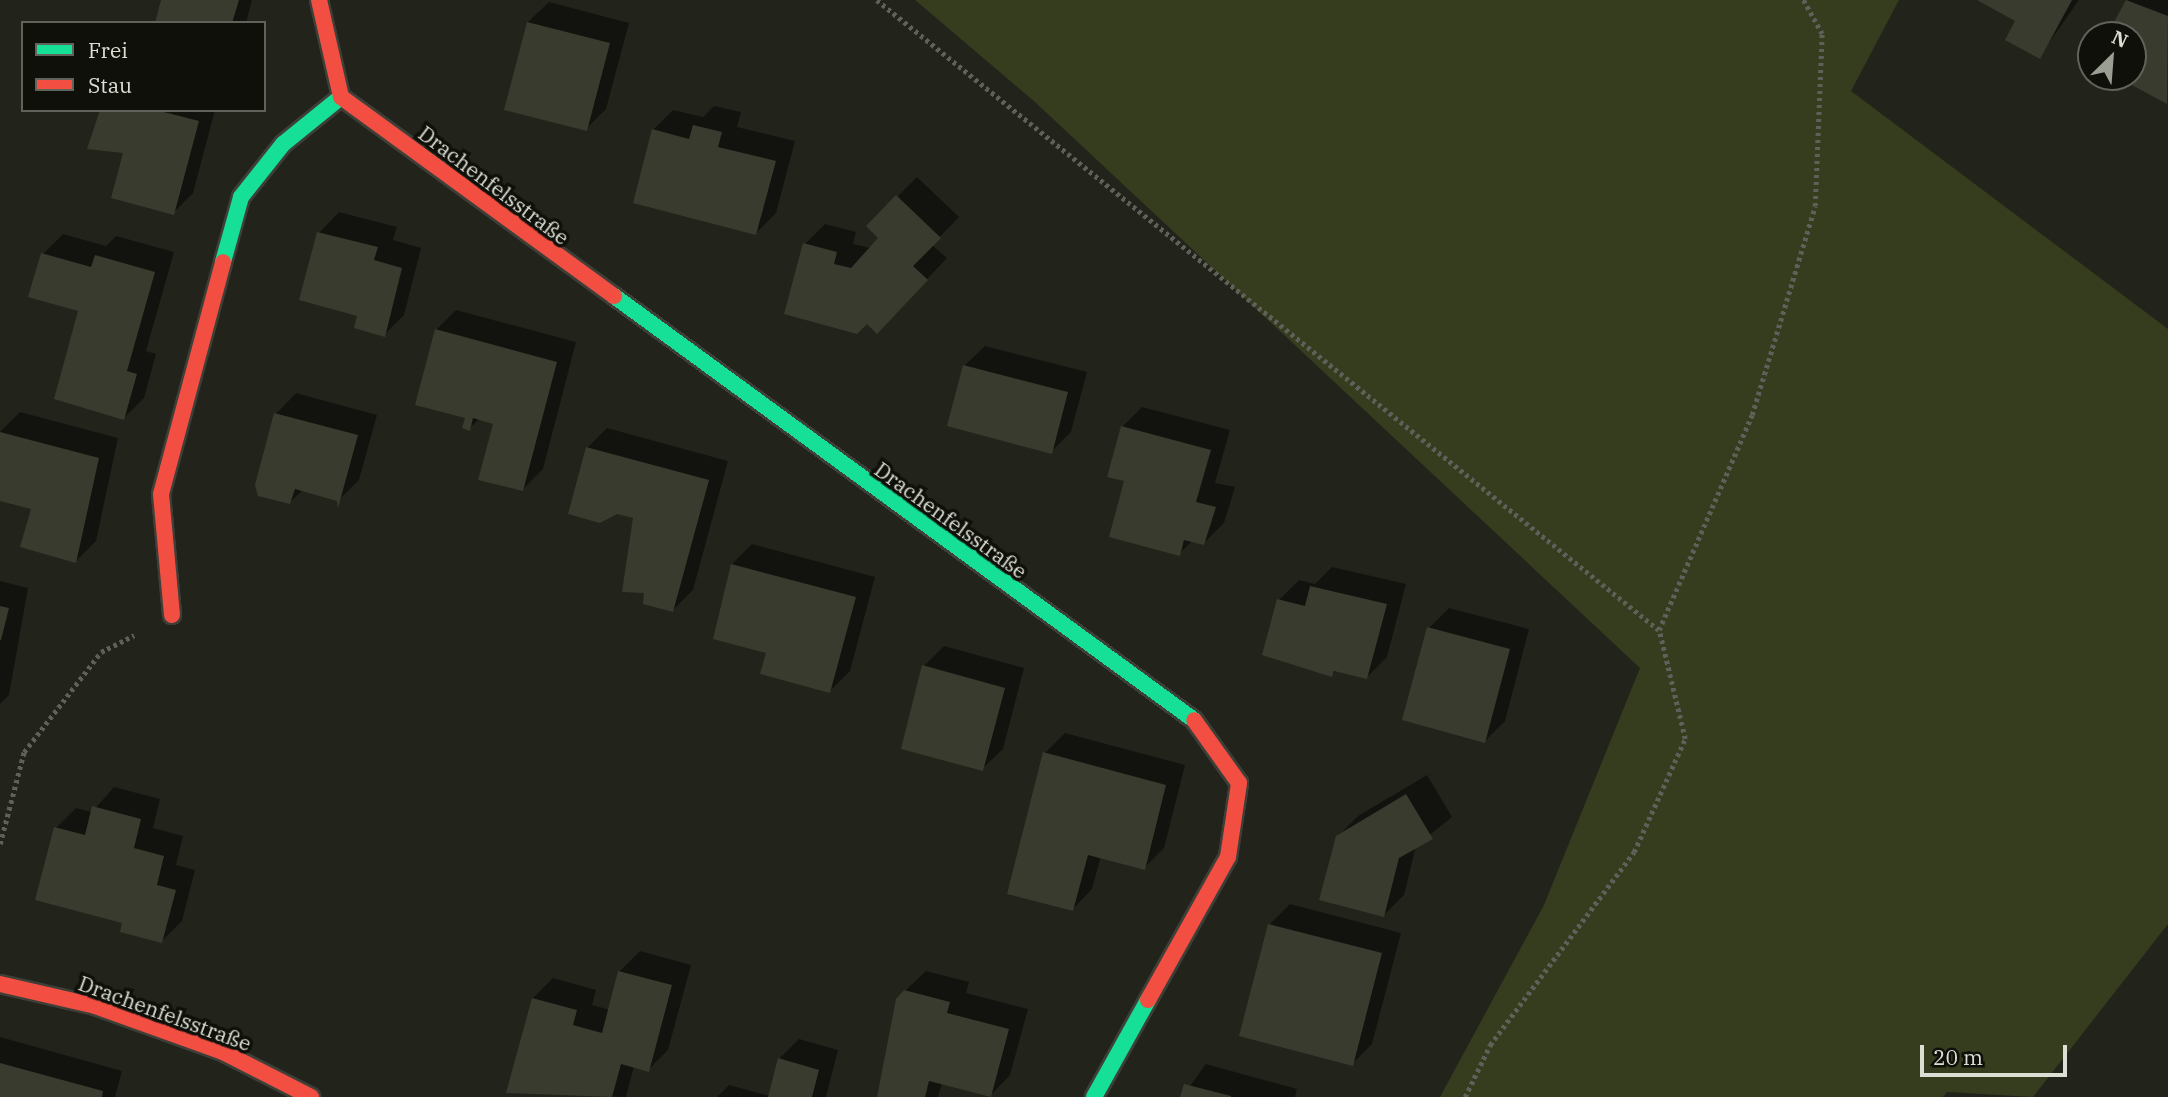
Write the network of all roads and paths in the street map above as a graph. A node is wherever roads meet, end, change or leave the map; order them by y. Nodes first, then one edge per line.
1 (319, 0) edge
2 (877, 0) edge
3 (1803, 0) edge
4 (341, 97) junction
5 (172, 615) joint
6 (1659, 630) junction
7 (0, 844) edge
8 (0, 985) edge
9 (311, 1097) edge
10 (1094, 1097) edge
11 (1465, 1097) edge

1 - 4 street
2 - 6 path
3 - 6 path
4 - 5 street
4 - 10 street, Drachenfelsstraße
5 - 7 path
6 - 11 path
8 - 9 street, Drachenfelsstraße

